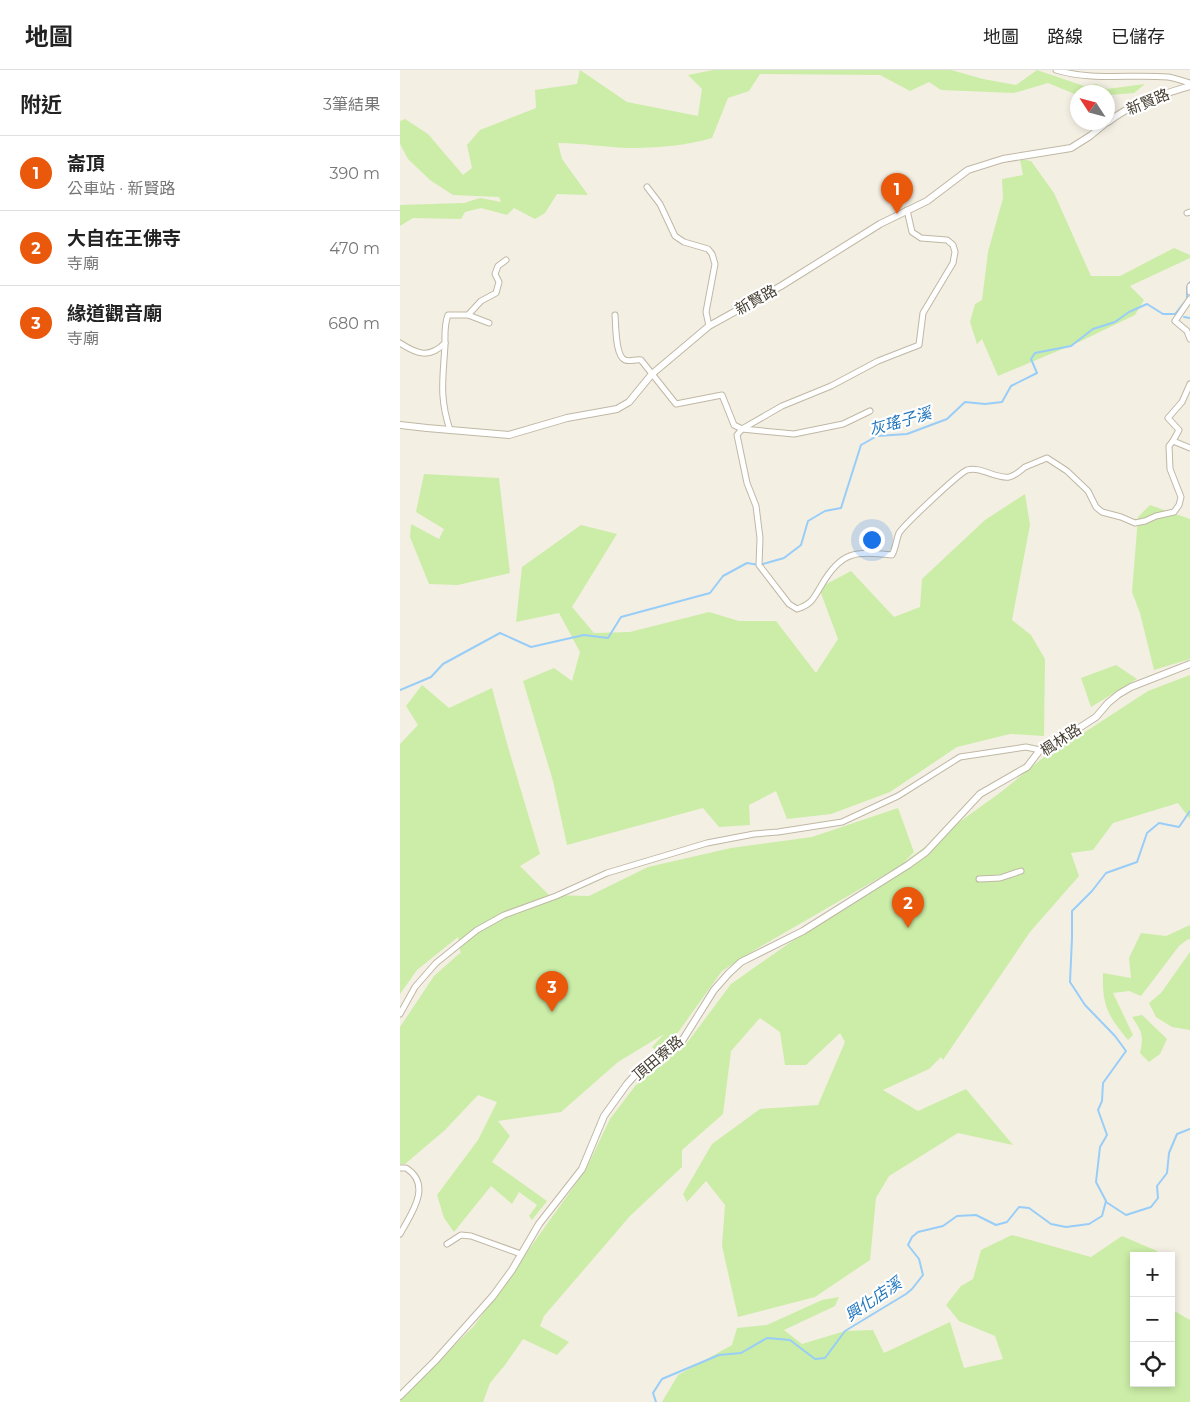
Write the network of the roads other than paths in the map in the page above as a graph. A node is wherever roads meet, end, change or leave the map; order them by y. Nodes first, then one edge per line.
1 (1056, 70) edge
2 (1190, 85) edge
3 (1115, 116) edge
4 (1097, 130) edge
5 (647, 187) dead end
6 (907, 210) junction
7 (506, 260) dead end
8 (1190, 286) edge
9 (1190, 292) edge
10 (1190, 299) edge
11 (468, 315) junction
12 (616, 315) dead end
13 (489, 323) dead end
14 (709, 326) junction
15 (1190, 339) edge
16 (400, 343) edge
17 (445, 343) junction
18 (652, 374) junction
19 (1190, 384) edge
20 (870, 411) dead end
21 (400, 425) edge
22 (742, 429) junction
23 (450, 430) junction
24 (1173, 441) junction
25 (1190, 448) edge
26 (1190, 664) edge
27 (1040, 750) junction
28 (944, 833) joint
29 (1021, 871) dead end
30 (979, 879) dead end
31 (400, 1014) edge
32 (400, 1168) edge
33 (400, 1234) edge
34 (447, 1244) dead end
35 (521, 1254) junction
36 (400, 1396) edge

1 - 2 street
2 - 3 street, 新賢路
4 - 6 street, 新賢路
5 - 14 street
6 - 14 street, 新賢路
6 - 22 street
7 - 11 street
8 - 9 street
10 - 15 street
11 - 13 street
11 - 17 street
12 - 18 street
14 - 18 street, 新賢路
16 - 17 street
17 - 23 street
18 - 22 street
18 - 23 street, 新賢路
19 - 24 street
20 - 22 street
21 - 23 street, 新賢路
22 - 24 street
24 - 25 street
26 - 27 street, 楓林路
27 - 28 street, 楓林路
27 - 31 street
28 - 35 street, 頂田寮路
29 - 30 street
32 - 33 street
34 - 35 street
35 - 36 street, 頂田寮路

